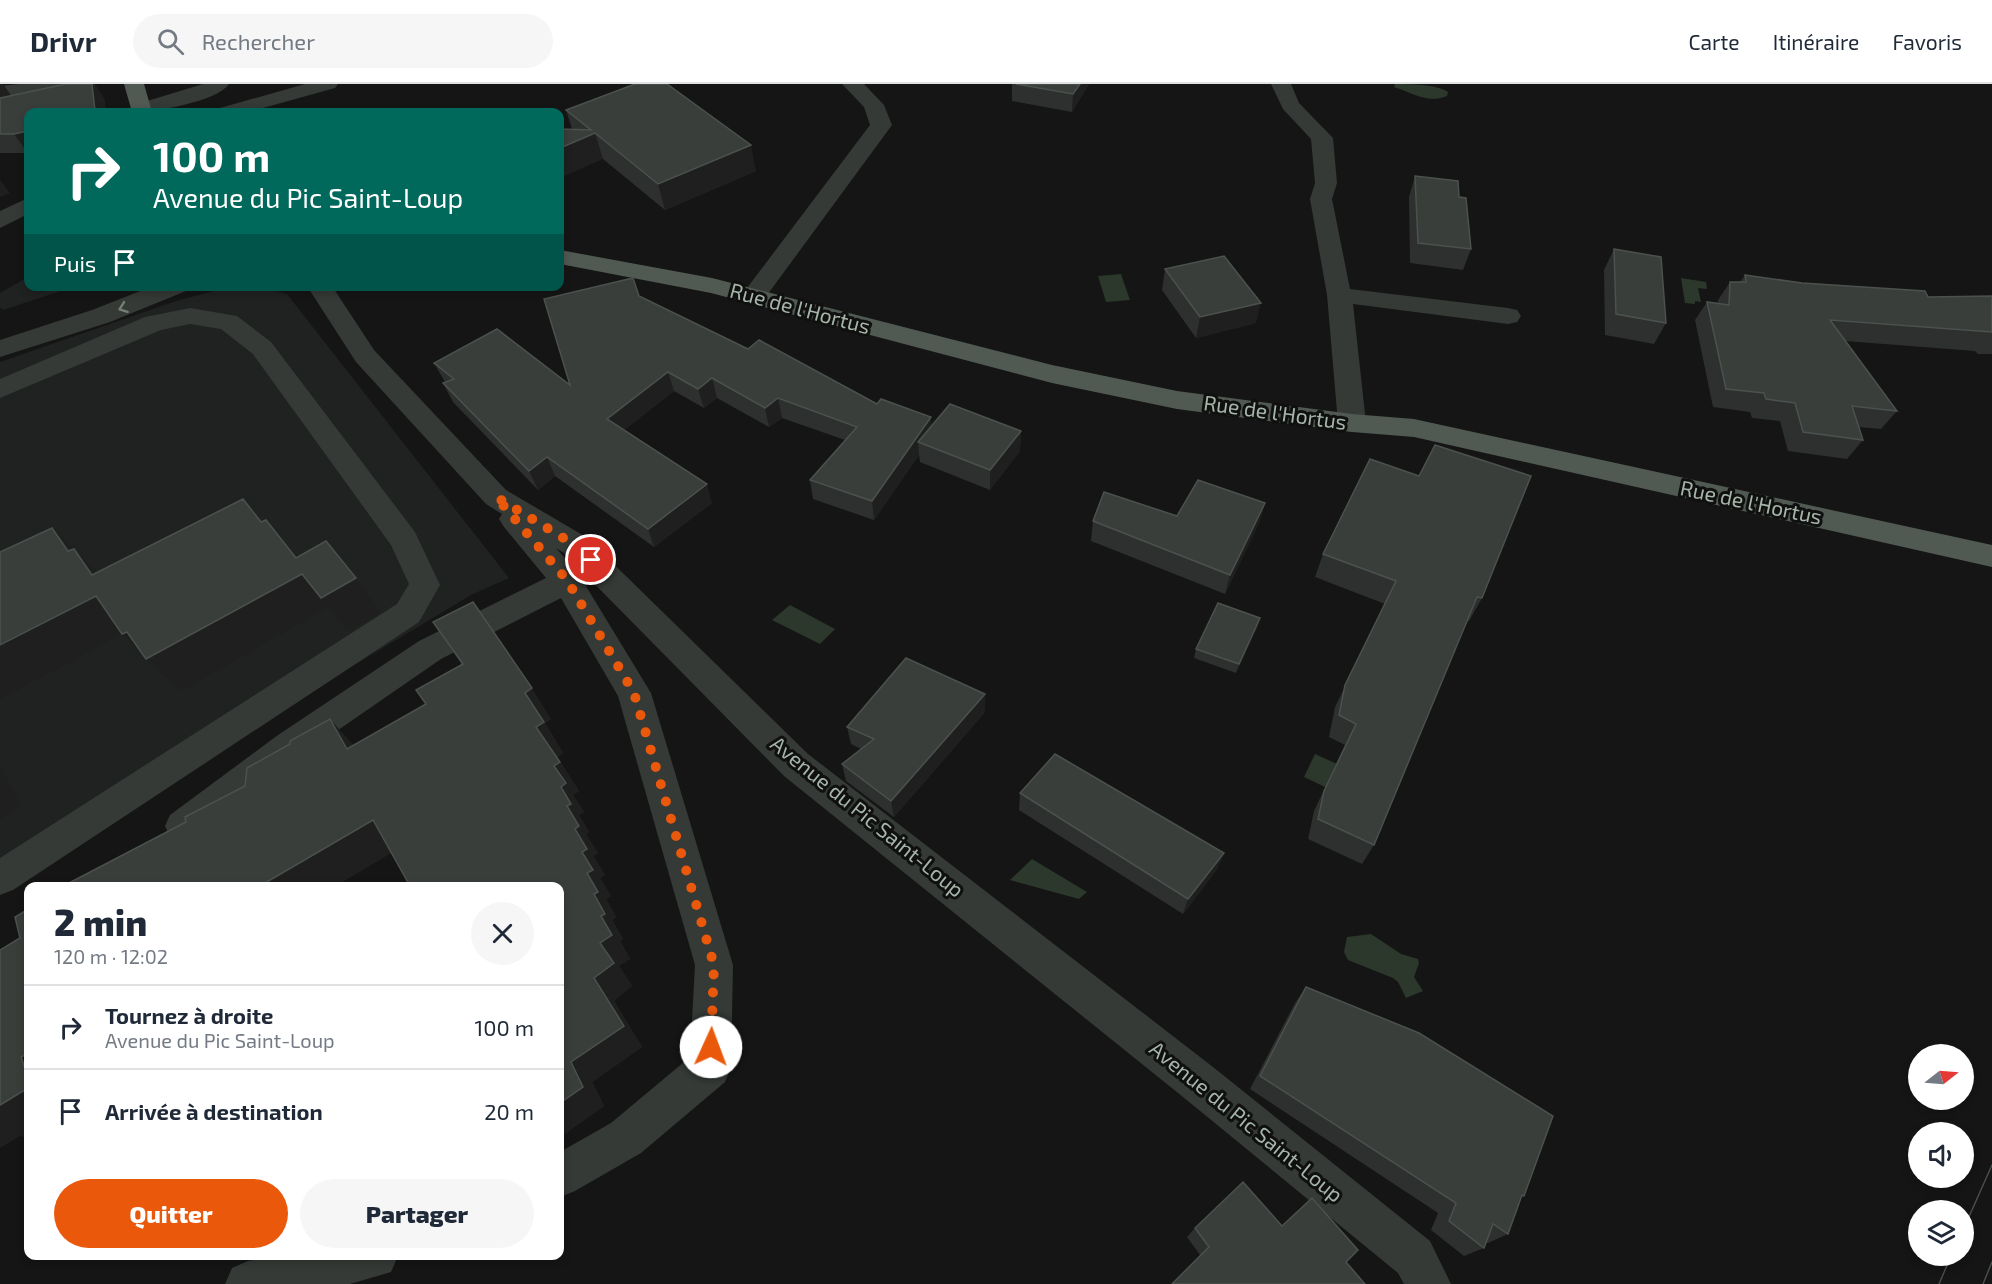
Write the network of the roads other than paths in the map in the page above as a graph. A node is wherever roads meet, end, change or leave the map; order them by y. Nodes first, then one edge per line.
1 (50, 84) edge
2 (134, 84) edge
3 (258, 84) edge
4 (328, 84) edge
5 (852, 84) edge
6 (1281, 84) edge
7 (227, 88) edge
8 (0, 92) edge
9 (299, 92) junction
10 (141, 108) edge
11 (152, 108) edge
12 (217, 108) edge
13 (241, 108) edge
14 (24, 207) edge
15 (0, 221) edge
16 (564, 258) edge
17 (164, 291) edge
18 (322, 291) edge
19 (1339, 295) junction
20 (753, 297) junction
21 (1508, 316) dead end
22 (0, 349) edge
23 (0, 389) edge
24 (1352, 423) junction
25 (496, 497) junction
26 (1992, 556) edge
27 (567, 580) junction
28 (164, 842) edge
29 (0, 878) edge
30 (564, 1174) edge
31 (357, 1260) edge
32 (248, 1284) edge
33 (1428, 1284) edge

1 - 8 street
2 - 10 main road
3 - 9 street
4 - 9 street
5 - 20 street
6 - 19 street
7 - 11 street
7 - 12 street
9 - 13 street
14 - 15 street
16 - 20 main road, Rue de l'Hortus
17 -> 22 street
18 - 25 street, Avenue du Pic Saint-Loup
19 - 21 street
19 - 24 street
20 - 24 main road, Rue de l'Hortus
23 - 29 street
24 - 26 main road, Rue de l'Hortus
25 - 27 street
25 - 33 street, Avenue du Pic Saint-Loup
27 - 28 street
27 - 30 street
31 - 32 street

